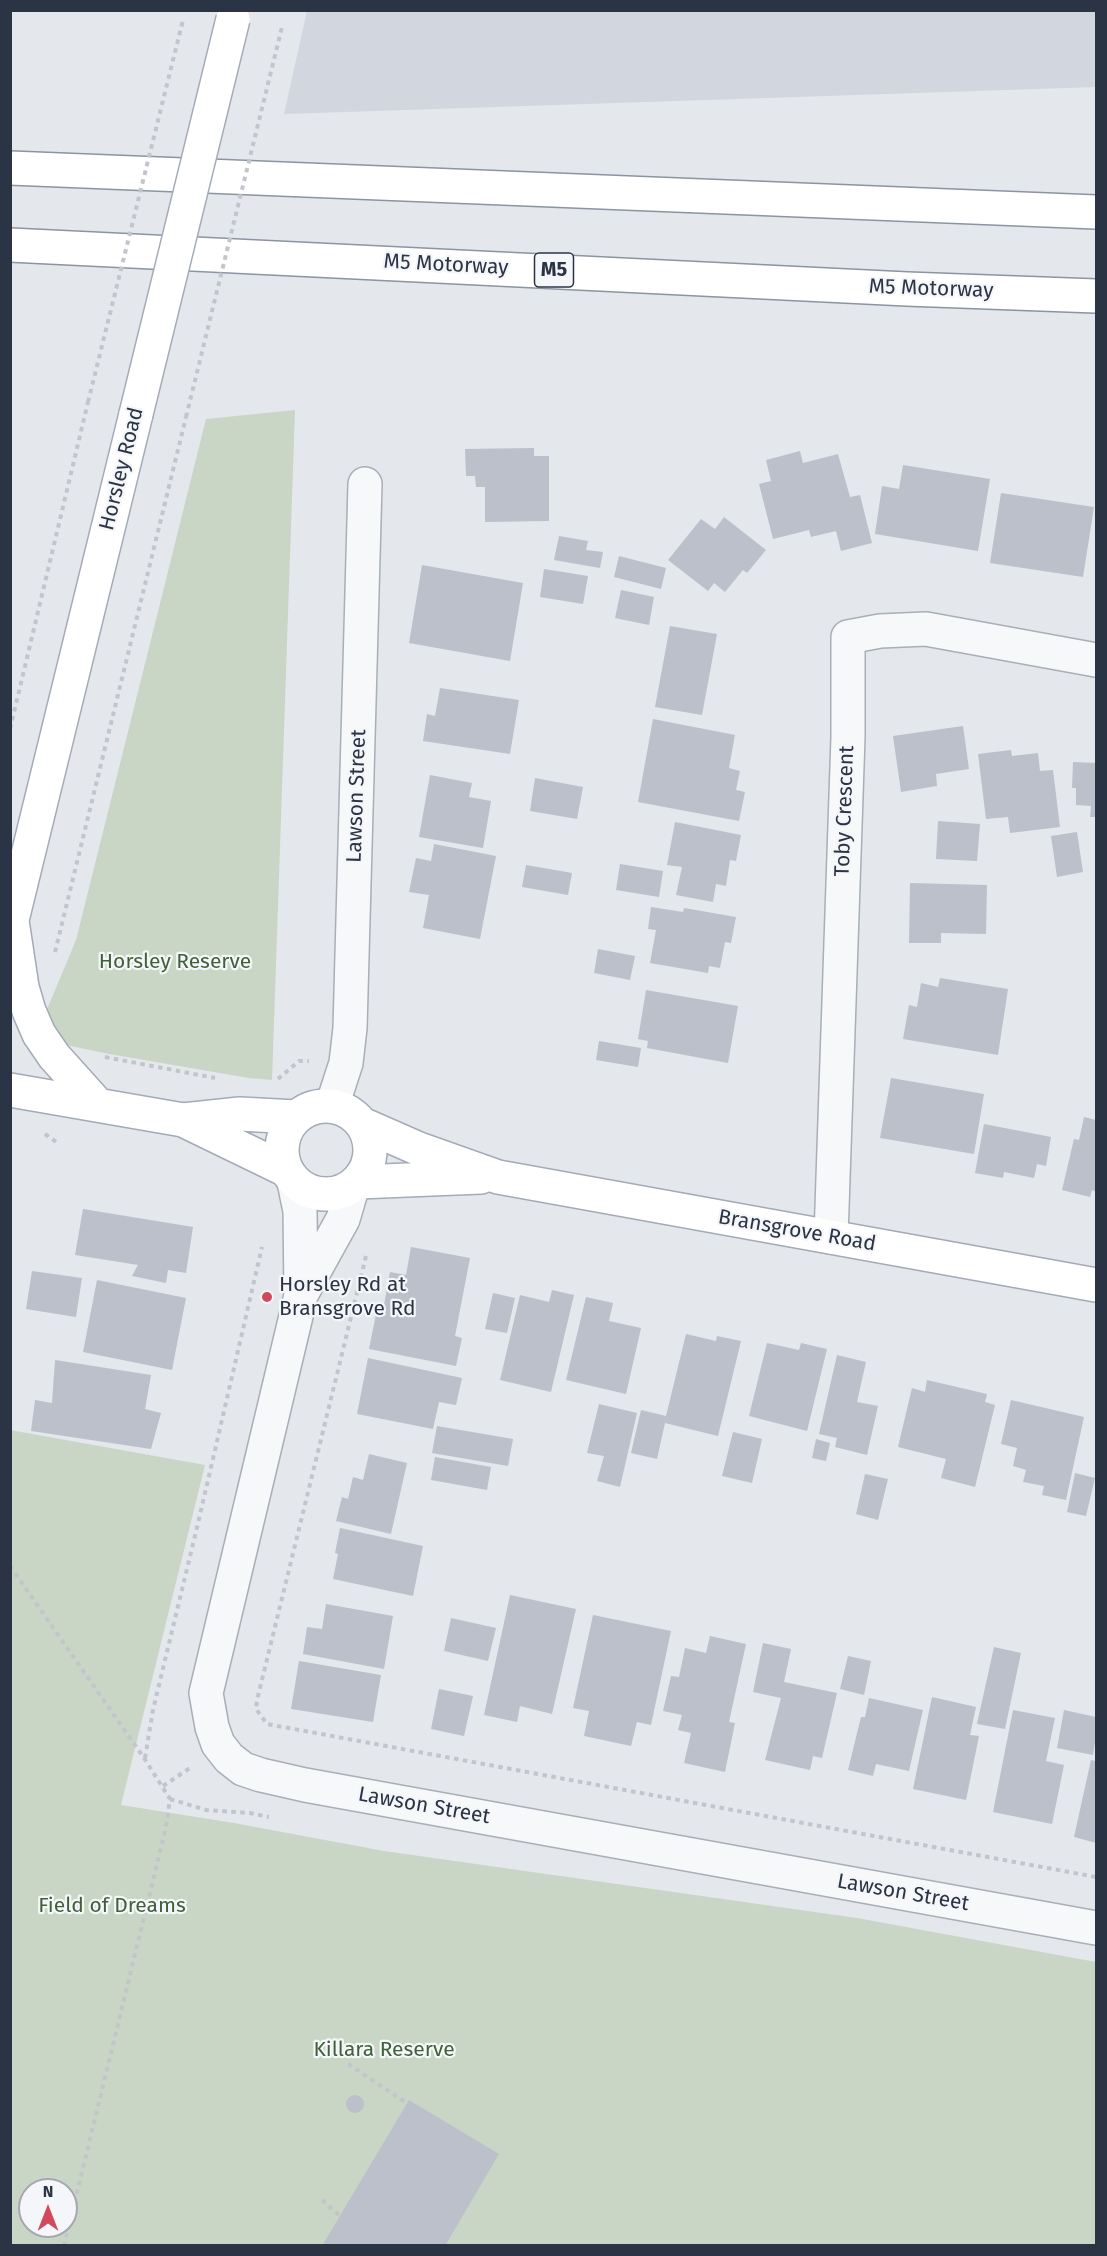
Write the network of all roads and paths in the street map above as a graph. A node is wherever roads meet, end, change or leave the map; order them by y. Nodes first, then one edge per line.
1 (234, 15) edge
2 (183, 20) dead end
3 (282, 27) dead end
4 (10, 168) edge
5 (1096, 212) edge
6 (10, 245) edge
7 (1096, 296) edge
8 (365, 483) dead end
9 (1096, 660) edge
10 (10, 729) edge
11 (11, 924) edge
12 (53, 959) dead end
13 (99, 1054) dead end
14 (346, 1063) junction
15 (275, 1081) dead end
16 (10, 1090) edge
17 (98, 1106) junction
18 (332, 1106) junction
19 (240, 1114) junction
20 (296, 1117) junction
21 (183, 1120) junction
22 (362, 1124) junction
23 (290, 1176) junction
24 (498, 1177) junction
25 (355, 1183) junction
26 (831, 1237) junction
27 (263, 1244) dead end
28 (366, 1254) dead end
29 (1096, 1285) edge
30 (301, 1295) junction
31 (10, 1566) edge
32 (144, 1758) junction
33 (170, 1799) junction
34 (279, 1819) dead end
35 (1096, 1877) edge
36 (1096, 1928) edge
37 (348, 2064) dead end
38 (407, 2103) dead end
39 (322, 2200) dead end
40 (340, 2216) dead end
41 (64, 2246) edge

1 - 11 main road, Horsley Road, bridge
2 - 10 path, bridge
3 - 12 path, bridge
4 - 5 main road
6 - 7 main road, M5 Motorway / M5
8 - 14 street, Lawson Street
9 - 26 street, Toby Crescent
11 - 17 main road
13 - 19 path
14 - 15 path
14 - 18 street, Lawson Street
16 - 17 main road
17 - 21 main road
18 - 20 main road
18 - 22 main road
19 - 20 main road
19 - 21 main road
20 - 23 main road
21 - 23 main road
22 - 24 main road, Bransgrove Road
22 - 25 main road
23 - 25 main road
23 - 30 street, Lawson Street
24 - 25 main road, Bransgrove Road
24 - 26 main road, Bransgrove Road
25 - 30 street, Lawson Street
26 - 29 main road, Bransgrove Road
27 - 32 path
28 - 35 path
30 - 36 street, Lawson Street
31 - 32 path
32 - 33 path
33 - 34 path
33 - 41 path
37 - 38 path
39 - 40 path

